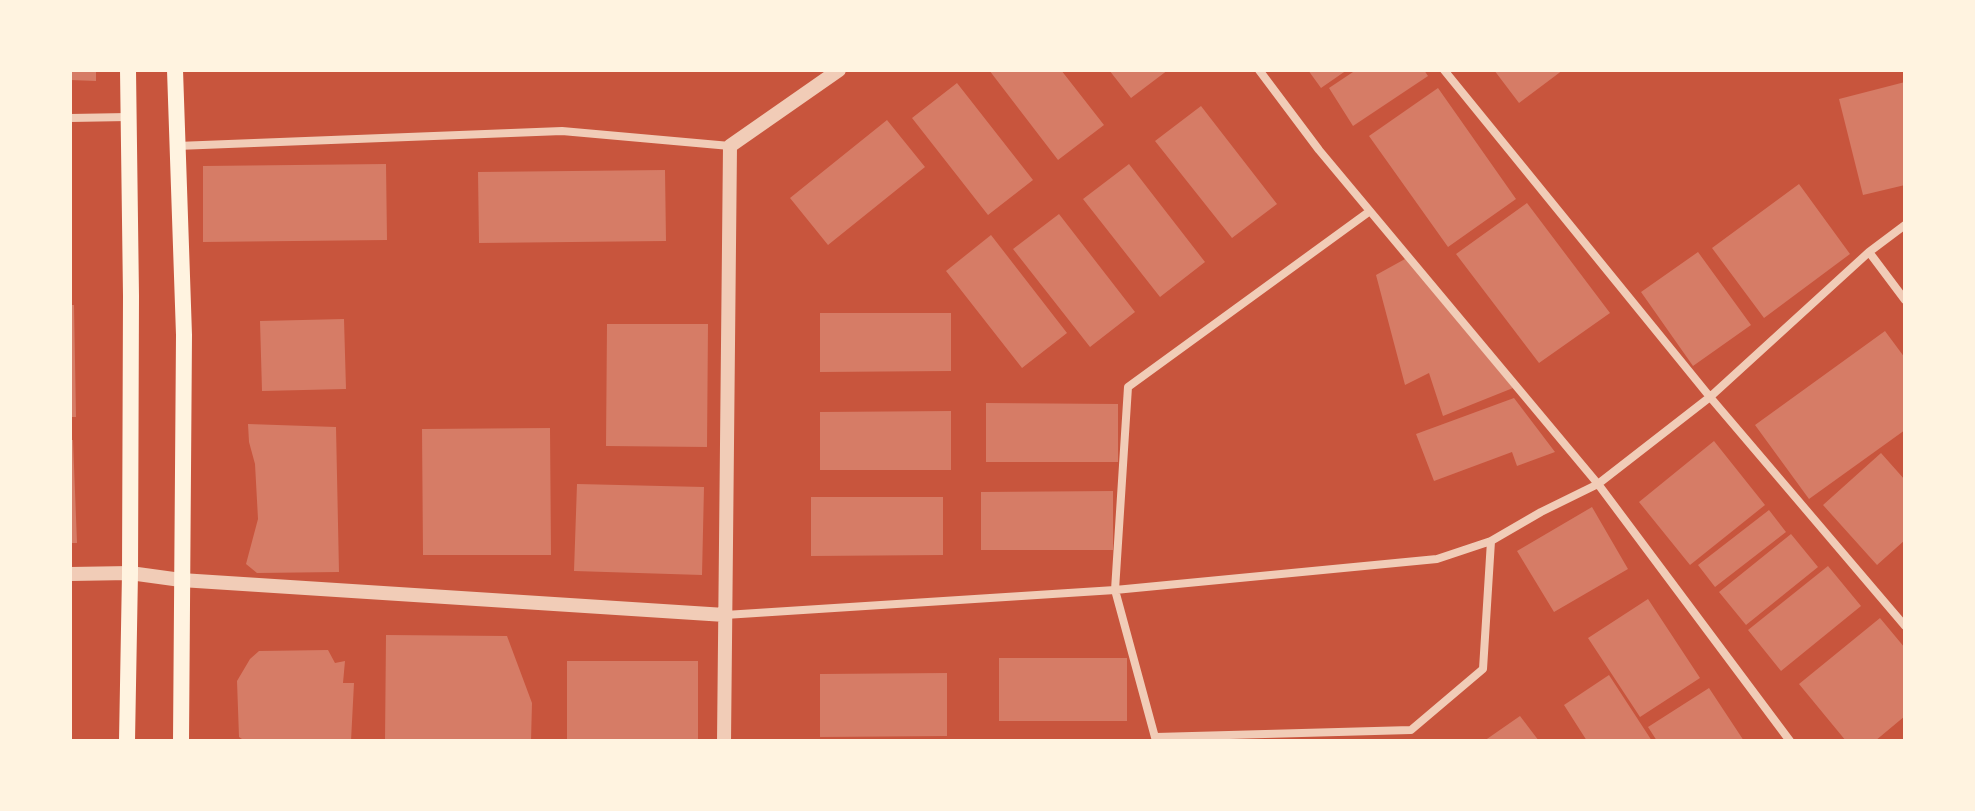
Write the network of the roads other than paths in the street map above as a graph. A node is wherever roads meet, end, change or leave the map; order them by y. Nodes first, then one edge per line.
1 (128, 70) edge
2 (175, 70) edge
3 (839, 70) edge
4 (1259, 70) edge
5 (1444, 70) edge
6 (128, 117) junction
7 (70, 118) edge
8 (176, 146) junction
9 (730, 146) junction
10 (1370, 211) junction
11 (1905, 225) edge
12 (1869, 252) junction
13 (1905, 300) edge
14 (1710, 397) junction
15 (1598, 484) junction
16 (1491, 541) junction
17 (130, 573) junction
18 (70, 574) edge
19 (181, 580) junction
20 (1115, 590) junction
21 (725, 615) junction
22 (1905, 626) edge
23 (1156, 739) edge
24 (127, 741) edge
25 (181, 741) edge
26 (724, 741) edge
27 (1790, 741) edge

1 - 6 main road
2 - 8 main road
3 - 9 street
4 - 10 street
5 - 14 street
6 - 7 street
6 - 17 main road
8 - 9 street
8 - 19 main road
9 - 21 street
10 - 15 street
10 - 20 street
11 - 12 street
12 - 13 street
12 - 14 street
14 - 15 street
14 - 22 street
15 - 16 street
15 - 27 street
16 - 20 street
16 - 23 street
17 - 18 street
17 - 19 street
17 - 24 main road
19 - 21 street
19 - 25 main road
20 - 21 street
20 - 23 street
21 - 26 street

